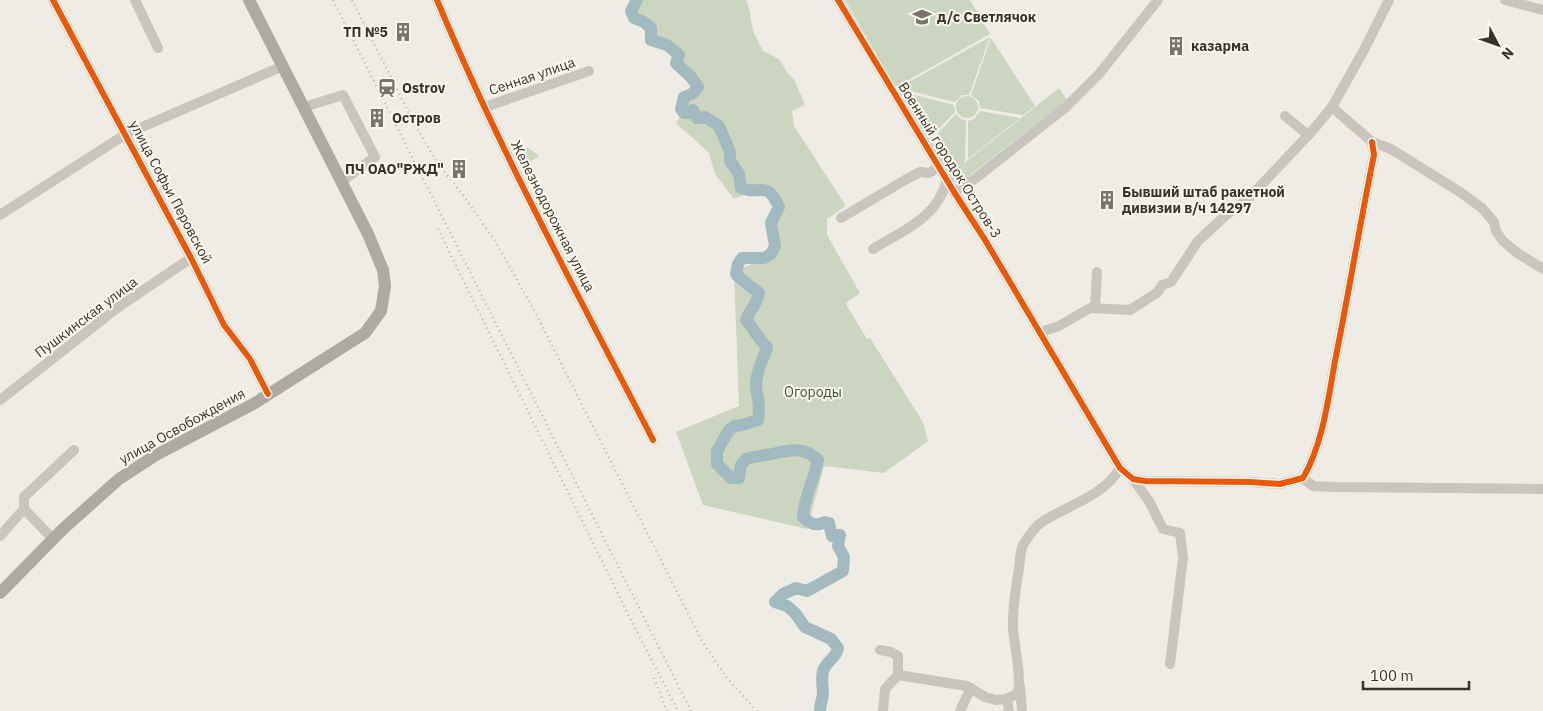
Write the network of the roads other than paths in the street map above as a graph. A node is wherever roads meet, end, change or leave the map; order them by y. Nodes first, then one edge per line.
1 (53, 0) edge
2 (135, 0) edge
3 (249, 0) edge
4 (437, 0) edge
5 (838, 0) edge
6 (1158, 0) edge
7 (1389, 0) edge
8 (1505, 0) edge
9 (1521, 2) edge
10 (1543, 10) edge
11 (158, 48) dead end
12 (283, 66) junction
13 (589, 71) dead end
14 (485, 106) junction
15 (304, 108) junction
16 (1332, 108) junction
17 (1285, 116) dead end
18 (126, 134) junction
19 (1308, 135) junction
20 (1372, 142) junction
21 (939, 167) junction
22 (947, 180) junction
23 (342, 182) junction
24 (954, 192) junction
25 (0, 215) edge
26 (841, 218) dead end
27 (872, 249) dead end
28 (191, 258) junction
29 (1543, 269) edge
30 (1096, 272) dead end
31 (1095, 308) junction
32 (1040, 332) junction
33 (268, 394) junction
34 (0, 400) edge
35 (653, 440) dead end
36 (74, 450) dead end
37 (1120, 468) junction
38 (1303, 478) junction
39 (1133, 479) junction
40 (1543, 489) edge
41 (24, 508) junction
42 (0, 536) edge
43 (53, 539) junction
44 (0, 593) edge
45 (880, 650) dead end
46 (1170, 664) dead end
47 (898, 675) junction
48 (1020, 683) junction
49 (971, 688) junction
50 (1007, 699) junction
51 (882, 711) edge
52 (960, 711) edge
53 (1009, 711) edge
54 (1022, 711) edge

1 - 18 street, улица Софьи Перовской
2 - 11 street
3 - 12 main road, улица Освобождения
4 - 14 street, Железнодорожная улица
5 - 21 street, Военный городок Остров-3
6 - 24 street
7 - 16 street
8 - 9 street
9 - 10 street
12 - 15 main road, улица Освобождения
12 - 18 street
13 - 14 street, Сенная улица
14 - 35 street, Железнодорожная улица
15 - 23 main road, улица Освобождения
15 - 23 street
16 - 19 street
16 - 20 street
17 - 19 street
18 - 25 street
18 - 28 street, улица Софьи Перовской
19 - 31 street
20 - 29 street
20 - 38 street
21 - 22 street, Военный городок Остров-3
21 - 26 street
22 - 24 street, Военный городок Остров-3
22 - 27 street
23 - 33 main road, улица Освобождения
24 - 32 street, Военный городок Остров-3
28 - 33 street, улица Софьи Перовской
28 - 34 street, Пушкинская улица
30 - 31 street
31 - 32 street
32 - 37 street, Военный городок Остров-3
33 - 43 main road, улица Освобождения
36 - 41 street
37 - 39 street, Военный городок Остров-3
37 - 48 street
38 - 39 street
38 - 40 street
39 - 46 street, Военный городок Остров-3
41 - 42 street
41 - 43 street
43 - 44 main road, улица Освобождения
45 - 47 street
47 - 49 street
47 - 51 street
48 - 50 street
48 - 54 street
49 - 50 street
49 - 52 street
50 - 53 street

